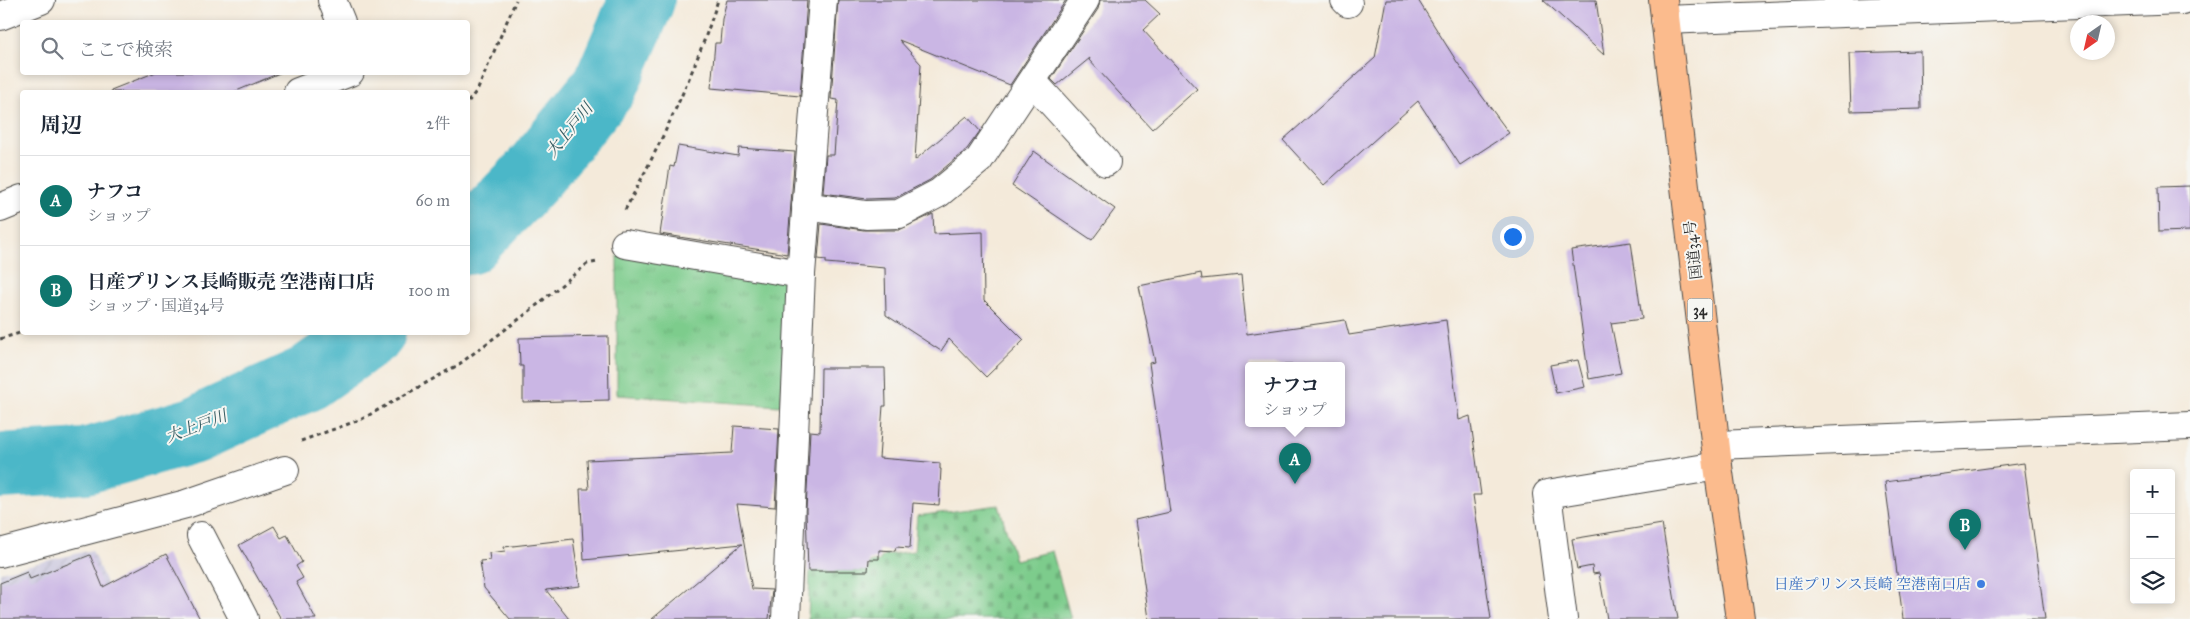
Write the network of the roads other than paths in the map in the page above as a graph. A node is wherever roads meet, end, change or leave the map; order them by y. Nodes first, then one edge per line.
1 (41, 0) edge
2 (332, 0) edge
3 (823, 0) edge
4 (1085, 0) edge
5 (2182, 0) edge
6 (2120, 1) edge
7 (1664, 10) edge
8 (0, 16) edge
9 (340, 20) edge
10 (342, 75) edge
11 (1032, 81) junction
12 (303, 90) edge
13 (1106, 162) dead end
14 (20, 200) edge
15 (806, 206) junction
16 (0, 208) edge
17 (615, 239) road end
18 (800, 274) junction
19 (2190, 426) edge
20 (1717, 455) junction
21 (285, 470) road end
22 (201, 536) dead end
23 (0, 553) edge
24 (244, 619) edge
25 (786, 619) edge
26 (1563, 619) edge
27 (1740, 619) edge

1 - 8 street
2 - 9 street
3 - 15 street
4 - 11 street
5 - 6 street
6 - 7 street
7 - 20 highway, 国道34号 / 34
10 - 12 street
11 - 13 street
11 - 15 street
14 - 16 street
15 - 18 street
17 - 18 street
18 - 25 street
19 - 20 street
20 - 26 street
20 - 27 highway, 国道34号 / 34
21 - 23 street
22 - 24 street

